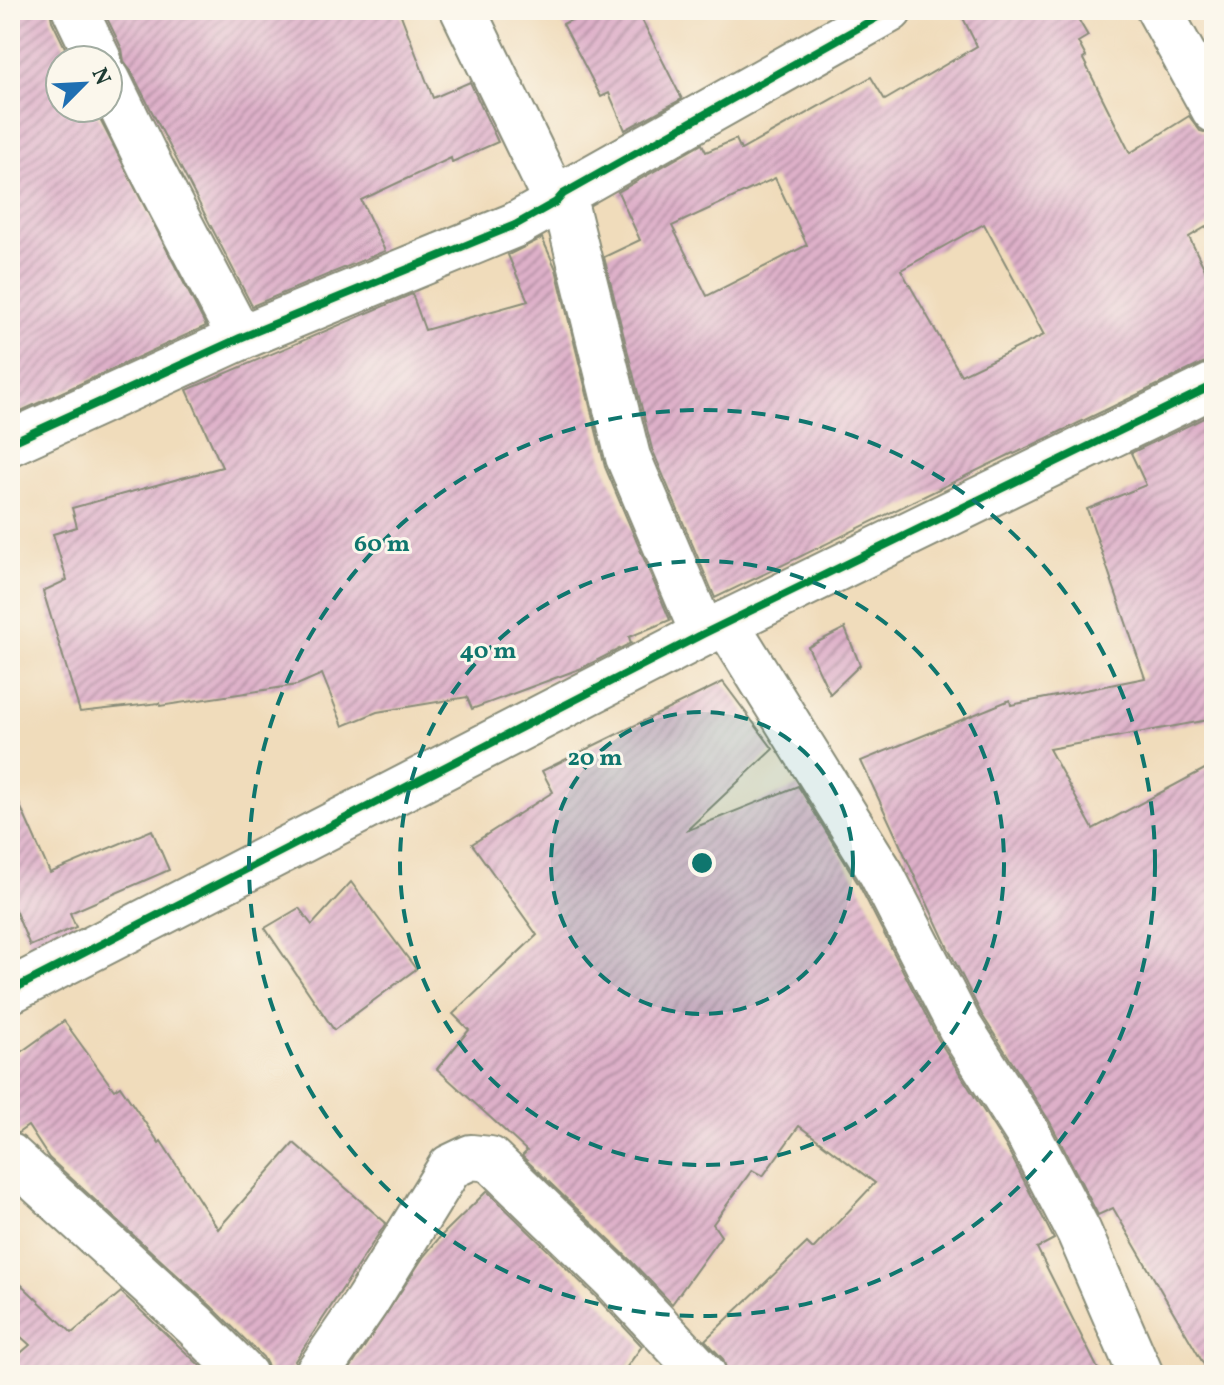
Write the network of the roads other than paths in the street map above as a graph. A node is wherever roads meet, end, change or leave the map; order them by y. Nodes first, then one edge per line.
1 (75, 10) edge
2 (463, 10) edge
3 (890, 10) edge
4 (1159, 10) edge
5 (91, 44) edge
6 (1214, 110) edge
7 (124, 113) edge
8 (559, 198) junction
9 (240, 338) junction
10 (1214, 385) edge
11 (10, 443) edge
12 (715, 628) junction
13 (10, 991) edge
14 (10, 1156) edge
15 (245, 1375) edge
16 (316, 1375) edge
17 (704, 1375) edge
18 (1141, 1375) edge

1 - 5 street
2 - 8 street
3 - 8 street
4 - 6 street
7 - 9 street
8 - 9 street
8 - 12 street
9 - 11 street
10 - 12 street
12 - 13 street
12 - 18 street
14 - 15 street
16 - 17 street

